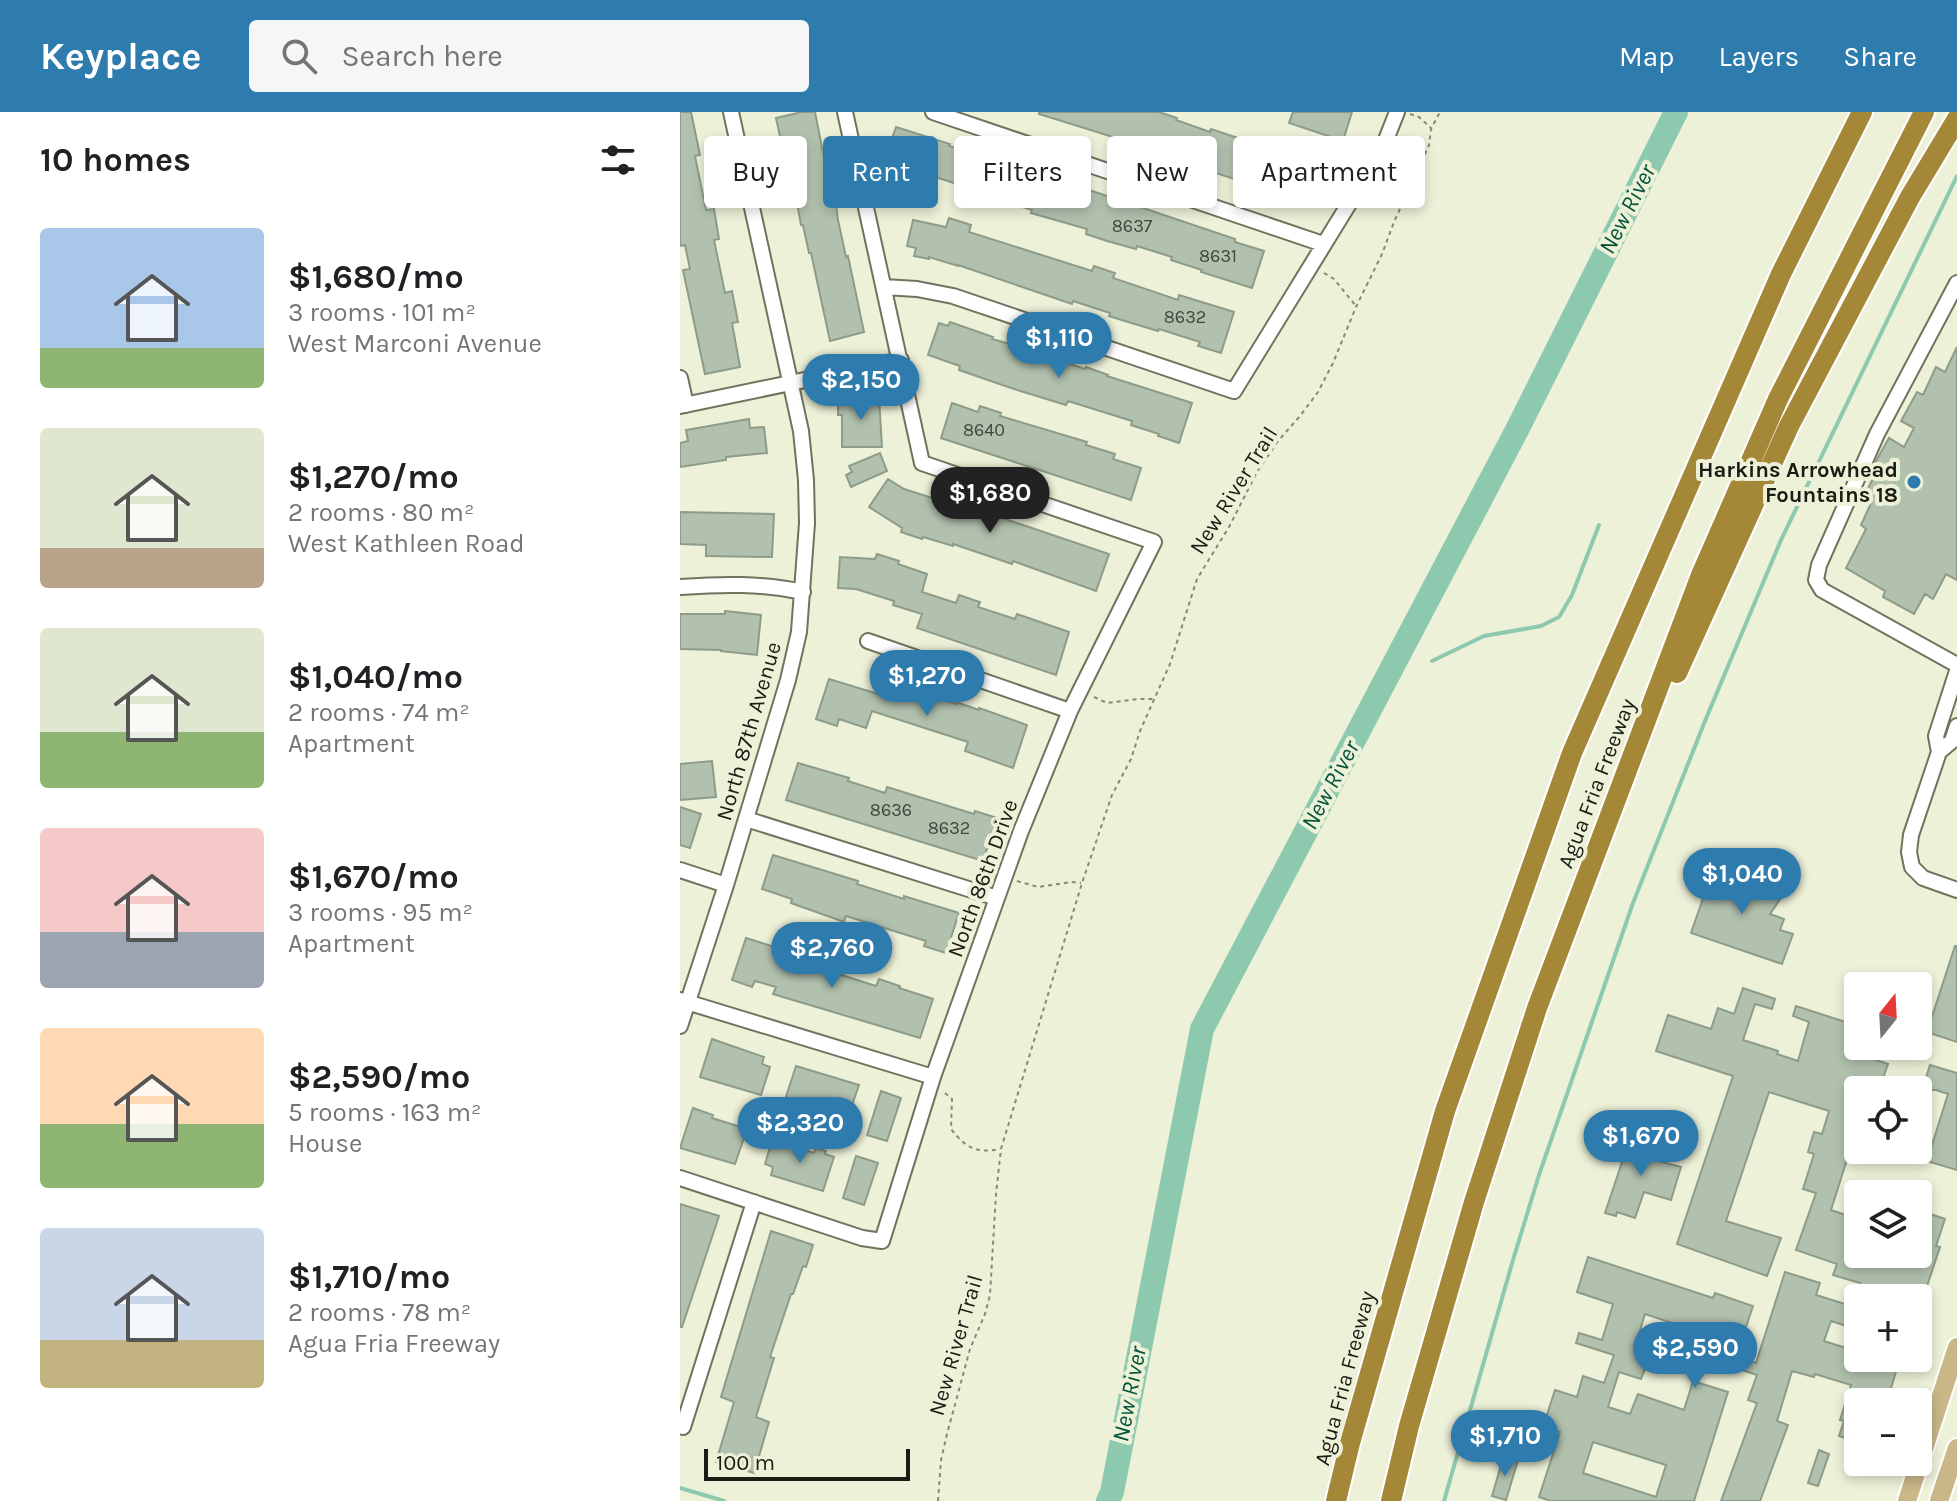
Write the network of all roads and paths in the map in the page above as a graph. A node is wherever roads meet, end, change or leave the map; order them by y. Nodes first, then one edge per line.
1 (731, 112) edge
2 (845, 112) edge
3 (933, 112) edge
4 (1397, 112) edge
5 (1406, 112) edge
6 (1440, 112) edge
7 (1924, 112) edge
8 (1858, 117) edge
9 (1957, 119) edge
10 (1431, 129) junction
11 (1323, 244) junction
12 (1310, 265) junction
13 (1957, 283) edge
14 (884, 287) junction
15 (1356, 307) junction
16 (901, 360) junction
17 (680, 378) edge
18 (791, 381) junction
19 (683, 405) edge
20 (680, 587) edge
21 (803, 592) junction
22 (868, 641) dead end
23 (1957, 668) edge
24 (1080, 690) junction
25 (1155, 699) junction
26 (1070, 711) junction
27 (1957, 726) edge
28 (1939, 752) junction
29 (746, 819) junction
30 (1590, 866) junction
31 (680, 870) edge
32 (1005, 877) junction
33 (1082, 883) junction
34 (726, 885) junction
35 (1957, 890) edge
36 (997, 898) junction
37 (684, 1001) edge
38 (680, 1026) edge
39 (932, 1083) junction
40 (1001, 1149) junction
41 (680, 1178) edge
42 (754, 1202) junction
43 (1957, 1347) edge
44 (683, 1427) dead end
45 (1957, 1448) edge
46 (938, 1501) edge
47 (1336, 1501) edge
48 (1391, 1501) edge
49 (1907, 1501) edge
50 (1939, 1501) edge

1 - 18 street, North 87th Avenue
2 - 14 street
3 - 11 street
4 - 11 street
5 - 10 path
6 - 10 path, New River Trail
7 - 30 highway, Agua Fria Freeway
8 - 47 highway, Agua Fria Freeway
9 - 30 highway
10 - 15 path, New River Trail
11 - 12 street
12 - 14 street
12 - 15 path
13 - 23 street
14 - 16 street
15 - 25 path, New River Trail
16 - 18 street
16 - 24 street, North 86th Drive
17 - 19 street
18 - 19 street
18 - 21 street, North 87th Avenue
20 - 21 street
21 - 29 street, North 87th Avenue
22 - 26 street
23 - 28 street
24 - 25 path
24 - 26 street, North 86th Drive
25 - 33 path, New River Trail
26 - 32 street, North 86th Drive
27 - 28 street
28 - 35 street
29 - 34 street, North 87th Avenue
29 - 36 street
30 - 48 highway, Agua Fria Freeway
31 - 34 street
32 - 33 path
32 - 36 street, North 86th Drive
33 - 40 path, New River Trail
34 - 37 street, North 87th Avenue
36 - 39 street, North 86th Drive
37 - 38 street, North 87th Avenue
37 - 39 street
39 - 40 path
39 - 42 street, North 86th Drive
40 - 46 path, New River Trail
41 - 42 street
42 - 44 street
43 - 49 main road
45 - 50 main road

